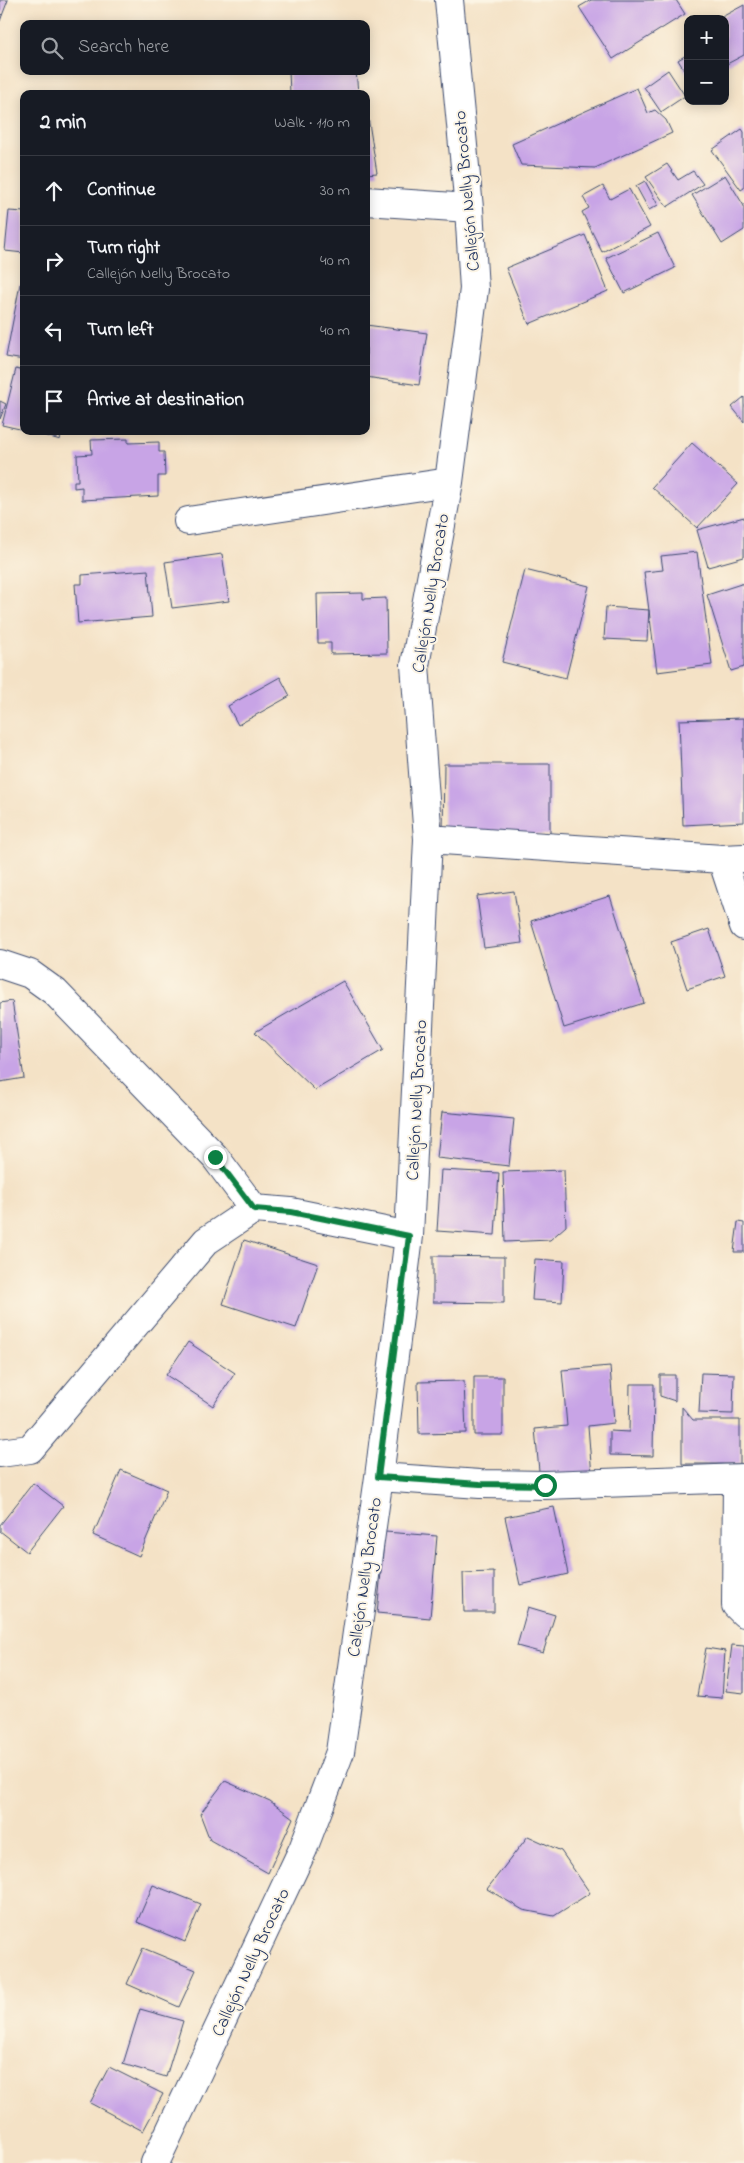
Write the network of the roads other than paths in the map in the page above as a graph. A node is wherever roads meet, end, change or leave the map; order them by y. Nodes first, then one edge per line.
1 (450, 0) edge
2 (370, 201) edge
3 (469, 208) junction
4 (449, 482) junction
5 (188, 521) dead end
6 (428, 839) junction
7 (733, 858) edge
8 (744, 926) edge
9 (0, 964) edge
10 (254, 1209) junction
11 (409, 1236) junction
12 (0, 1453) edge
13 (378, 1477) junction
14 (740, 1478) edge
15 (744, 1613) edge
16 (156, 2163) edge

1 - 3 street, Callejón Nelly Brocato
2 - 3 street
3 - 4 street, Callejón Nelly Brocato
4 - 5 street
4 - 6 street, Callejón Nelly Brocato
6 - 7 street
6 - 11 street, Callejón Nelly Brocato
7 - 8 street
9 - 10 street
10 - 11 street
10 - 12 street
11 - 13 street, Callejón Nelly Brocato
13 - 14 street
13 - 16 street, Callejón Nelly Brocato
14 - 15 street

